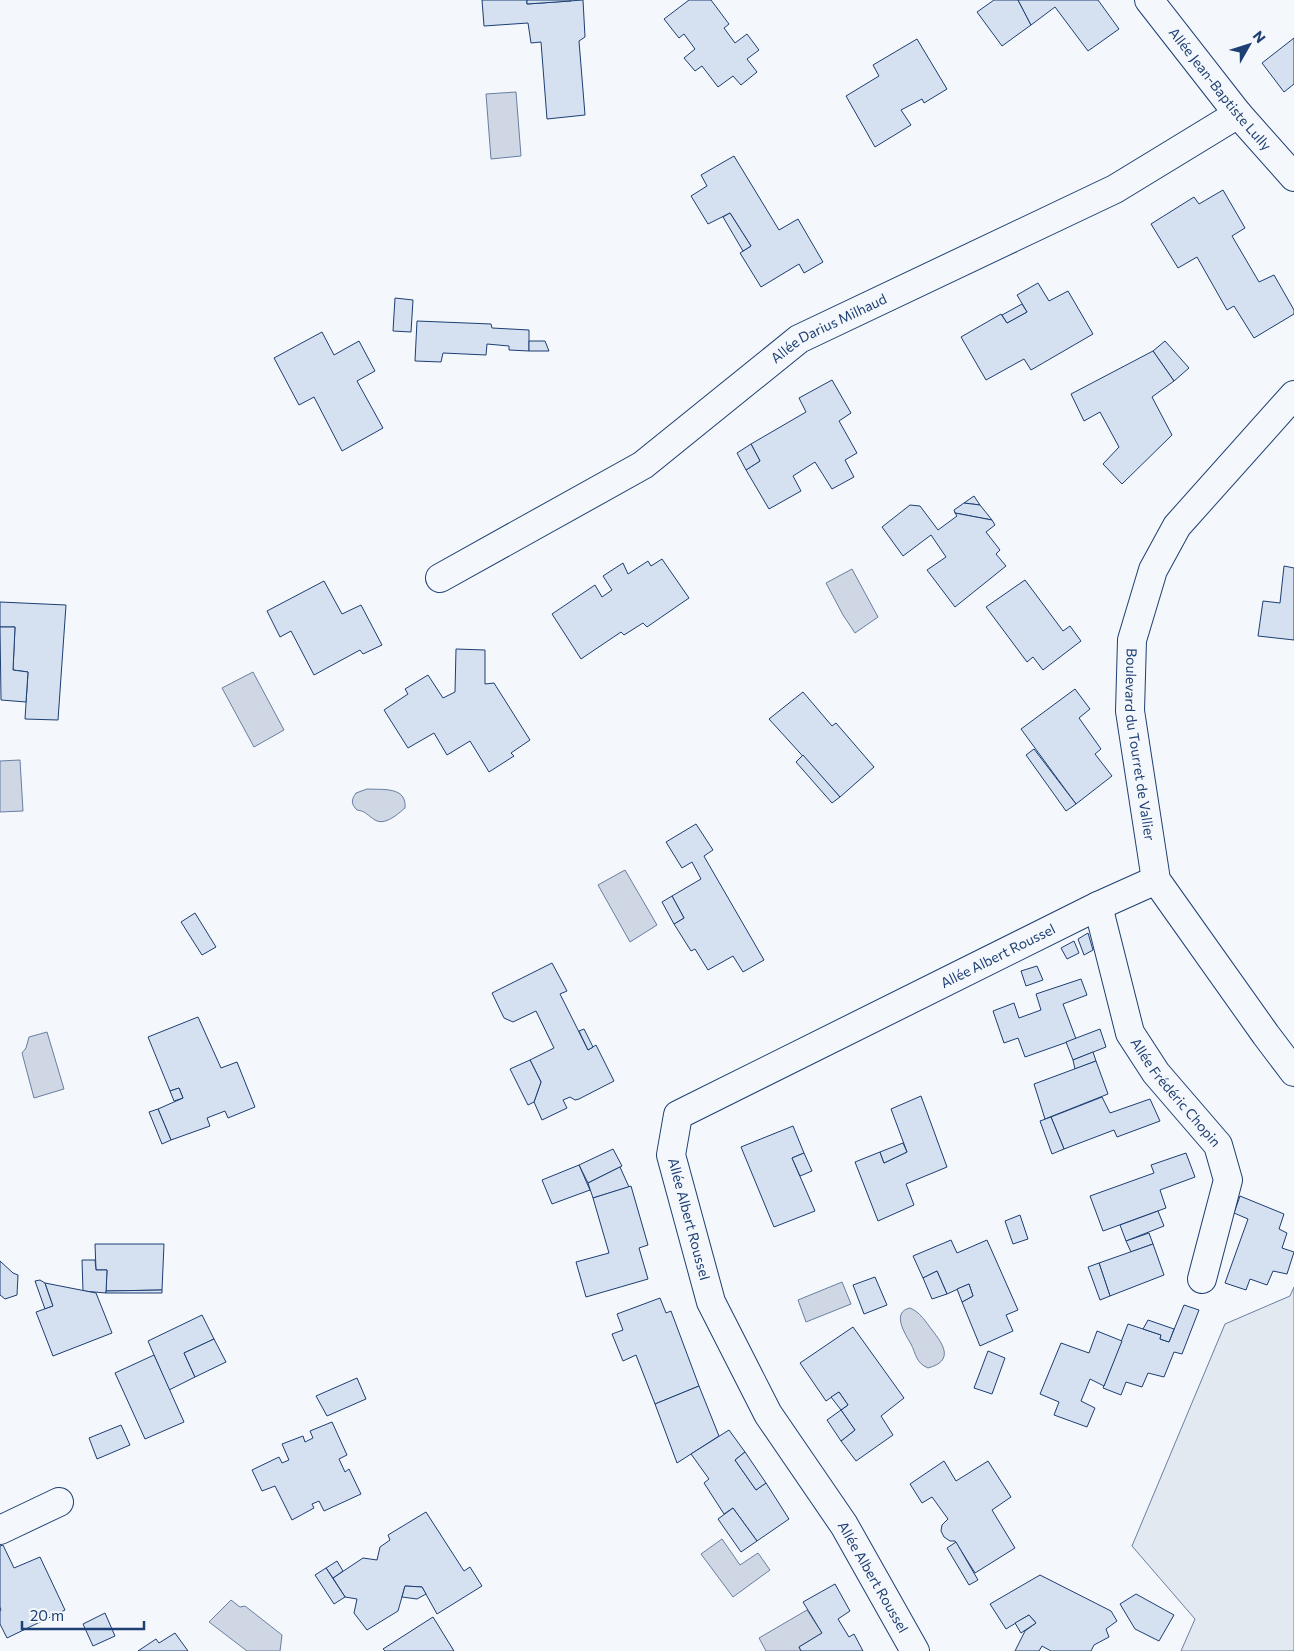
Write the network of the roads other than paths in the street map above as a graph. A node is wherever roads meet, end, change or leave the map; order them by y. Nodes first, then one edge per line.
1 (1149, 0) edge
2 (1238, 114) junction
3 (1294, 177) edge
4 (1294, 395) edge
5 (440, 578) dead end
6 (1156, 880) junction
7 (1098, 906) junction
8 (1294, 1072) edge
9 (1202, 1278) dead end
10 (59, 1502) dead end
11 (0, 1530) edge
12 (915, 1651) edge

1 - 2 street, Allée Jean-Baptiste Lully
2 - 3 street, Allée Jean-Baptiste Lully
2 - 5 street, Allée Darius Milhaud
4 - 6 street, Boulevard du Tourret de Vallier
6 - 7 street, Allée Albert Roussel
6 - 8 street, Boulevard du Tourret de Vallier
7 - 9 street, Allée Frédéric Chopin
7 - 12 street, Allée Albert Roussel
10 - 11 street

